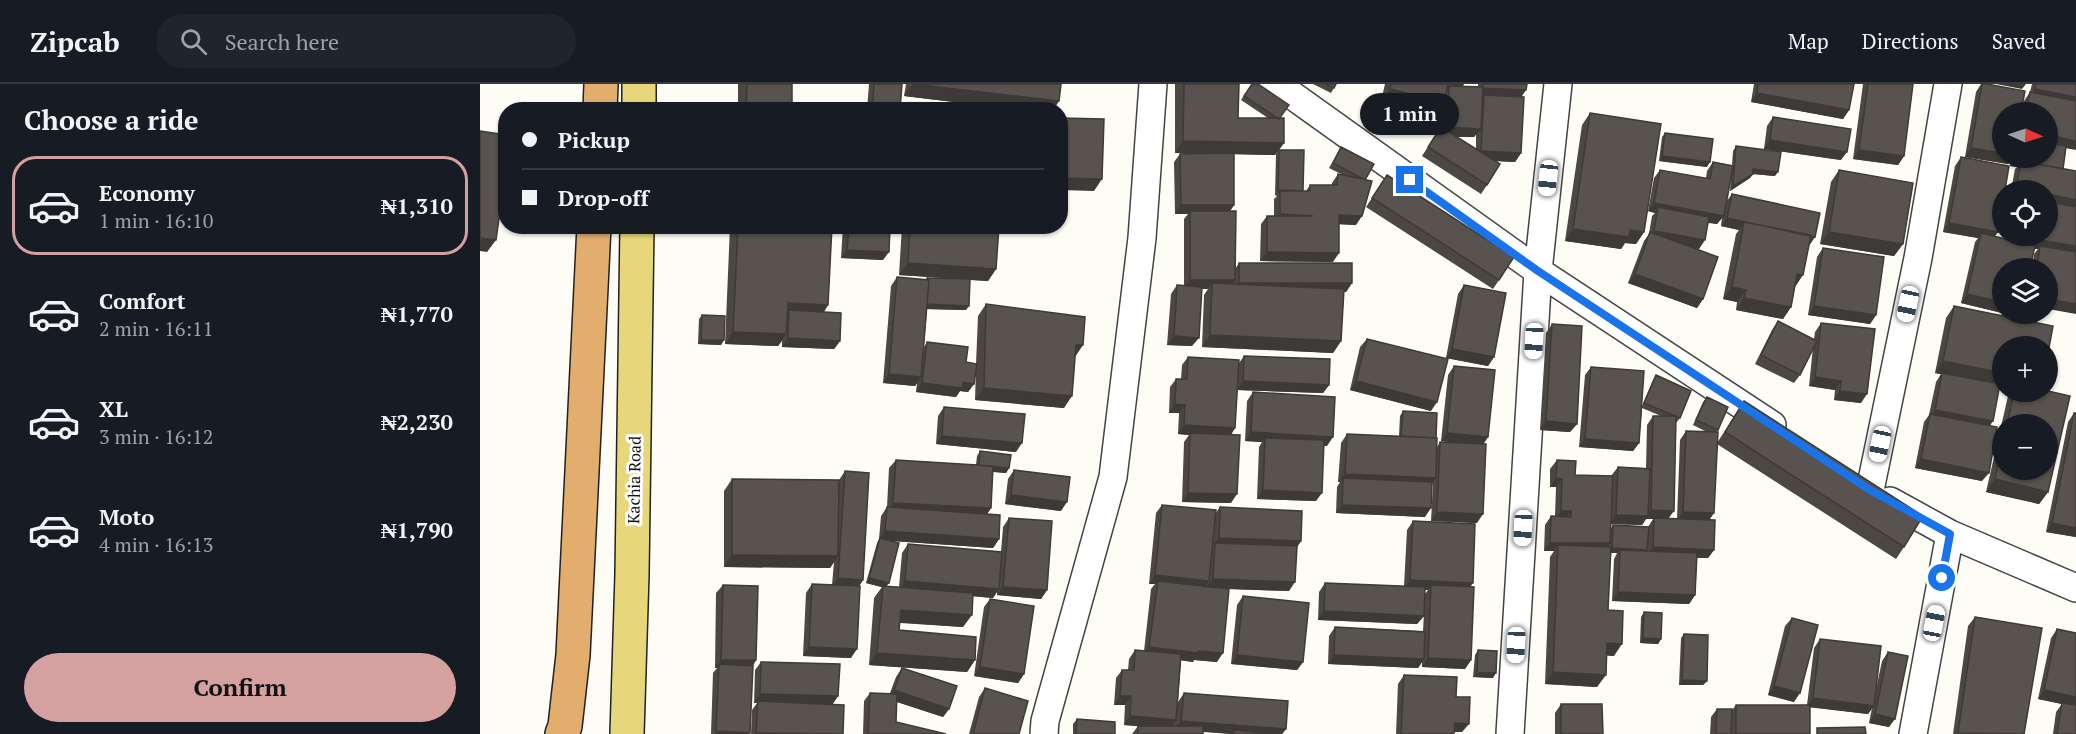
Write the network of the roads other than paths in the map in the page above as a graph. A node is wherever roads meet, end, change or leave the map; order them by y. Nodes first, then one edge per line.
1 (601, 84) edge
2 (639, 84) edge
3 (1153, 84) edge
4 (1273, 84) edge
5 (1558, 84) edge
6 (1948, 84) edge
7 (600, 102) edge
8 (639, 102) edge
9 (594, 234) edge
10 (637, 234) edge
11 (1538, 271) junction
12 (1792, 439) edge
13 (1950, 534) junction
14 (2076, 588) edge
15 (562, 734) edge
16 (627, 734) edge
17 (1044, 734) edge
18 (1510, 734) edge
19 (1913, 734) edge

1 - 7 highway
2 - 8 main road
3 - 17 street
4 - 11 street
5 - 11 street
6 - 13 street
9 - 15 highway
10 - 16 main road, Kachia Road
11 - 12 street
11 - 18 street
13 - 14 street
13 - 19 street

